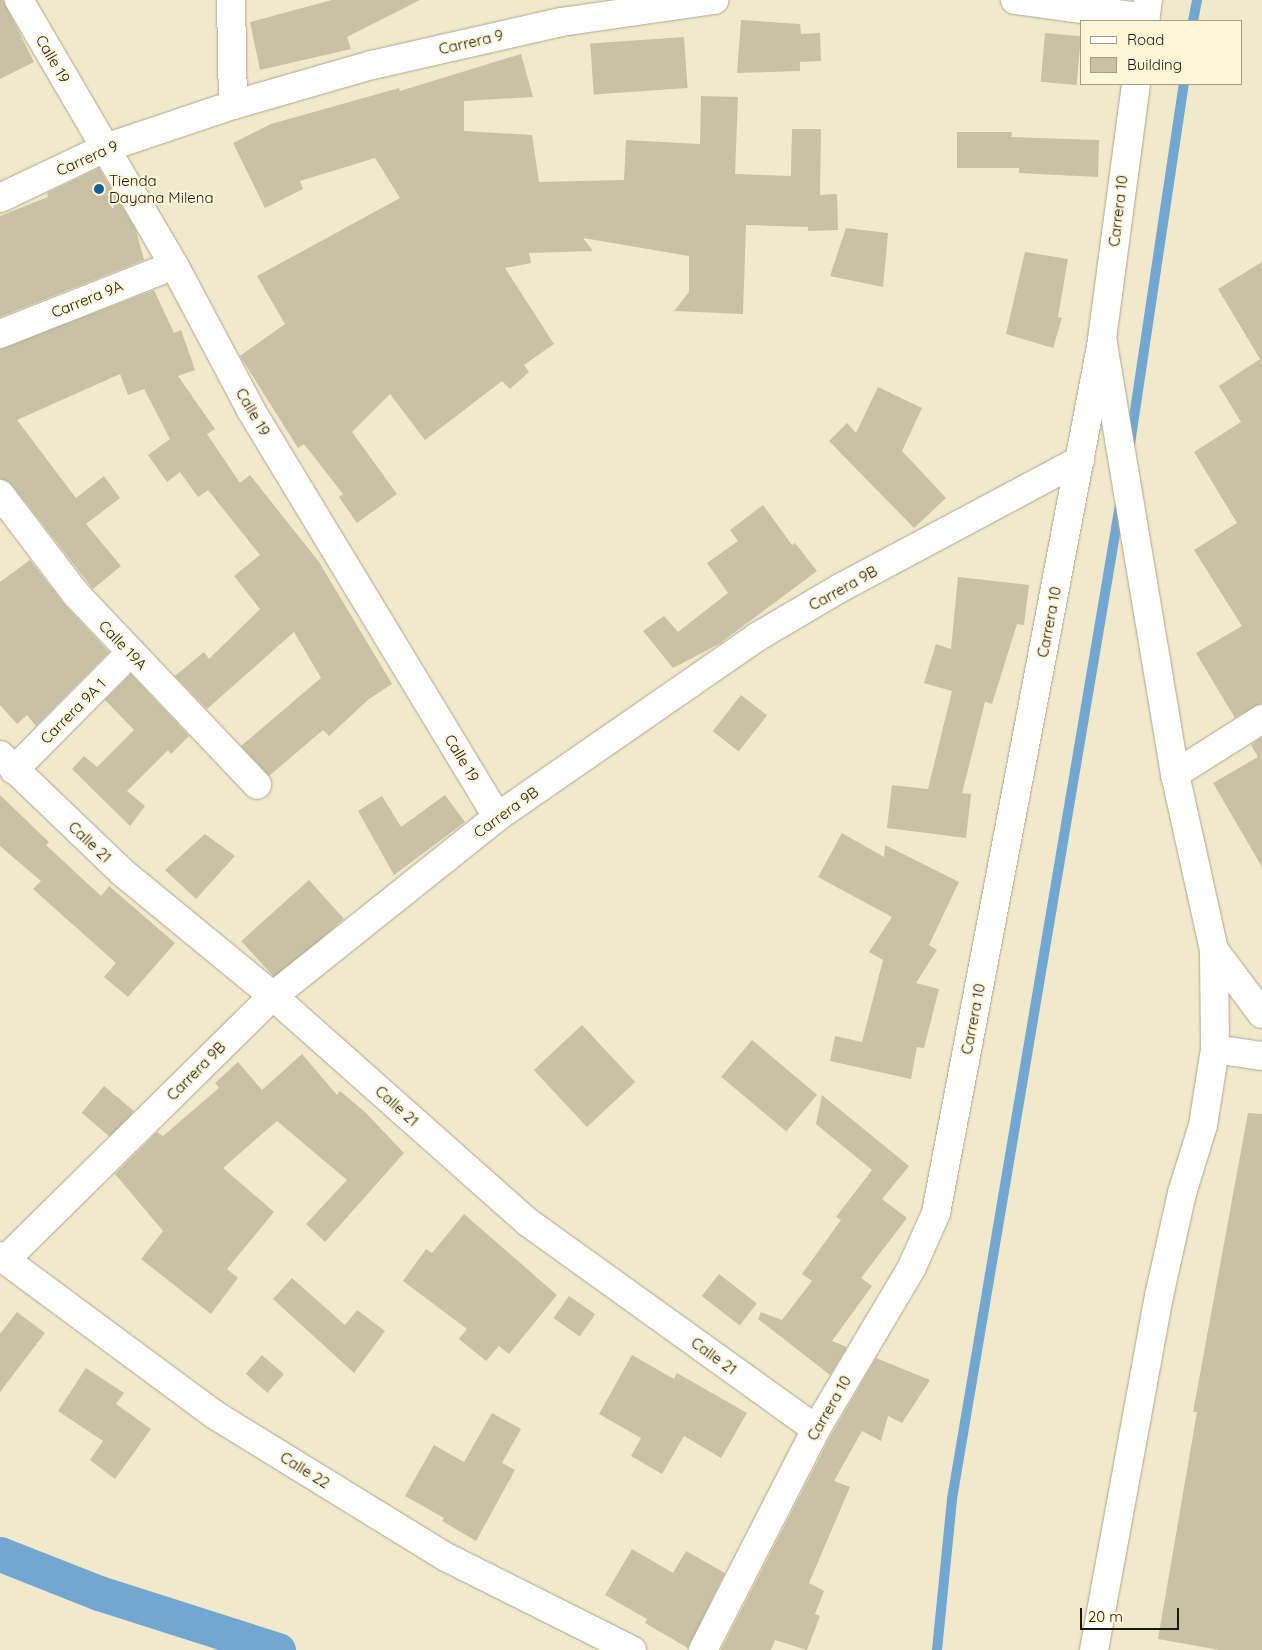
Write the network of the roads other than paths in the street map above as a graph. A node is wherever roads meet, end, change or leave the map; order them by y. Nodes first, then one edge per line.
1 (19, 0) edge
2 (231, 0) edge
3 (714, 0) edge
4 (1015, 0) edge
5 (662, 3) edge
6 (1146, 13) edge
7 (1136, 85) edge
8 (233, 105) junction
9 (105, 148) junction
10 (0, 198) edge
11 (174, 265) junction
12 (0, 334) edge
13 (1102, 339) junction
14 (1080, 460) junction
15 (0, 494) edge
16 (131, 652) junction
17 (1262, 719) edge
18 (7, 762) edge
19 (1175, 774) junction
20 (257, 785) dead end
21 (497, 817) junction
22 (1214, 950) junction
23 (273, 996) junction
24 (1262, 1014) edge
25 (1215, 1049) junction
26 (1262, 1056) edge
27 (2, 1258) edge
28 (816, 1429) junction
29 (632, 1650) edge
30 (703, 1650) edge
31 (1094, 1650) edge

1 - 9 street, Calle 19
2 - 8 street
3 - 5 street, Carrera 9
4 - 6 street
5 - 8 street, Carrera 9
7 - 13 street, Carrera 10
8 - 9 street, Carrera 9
9 - 10 street, Carrera 9
9 - 11 street, Calle 19
11 - 12 street, Carrera 9A
11 - 21 street, Calle 19
13 - 14 street, Carrera 10
13 - 19 street, Carrera 10
14 - 21 street, Carrera 9B
14 - 28 street, Carrera 10
15 - 16 street, Calle 19A
16 - 18 street, Carrera 9A 1
16 - 20 street, Calle 19A
17 - 19 street
18 - 23 street, Calle 21
19 - 22 street, Carrera 10
21 - 23 street, Carrera 9B
22 - 24 street
22 - 25 street, Carrera 10
23 - 27 street, Carrera 9B
23 - 28 street, Calle 21
25 - 26 street
25 - 31 street, Carrera 10
27 - 29 street, Calle 22
28 - 30 street, Carrera 10

